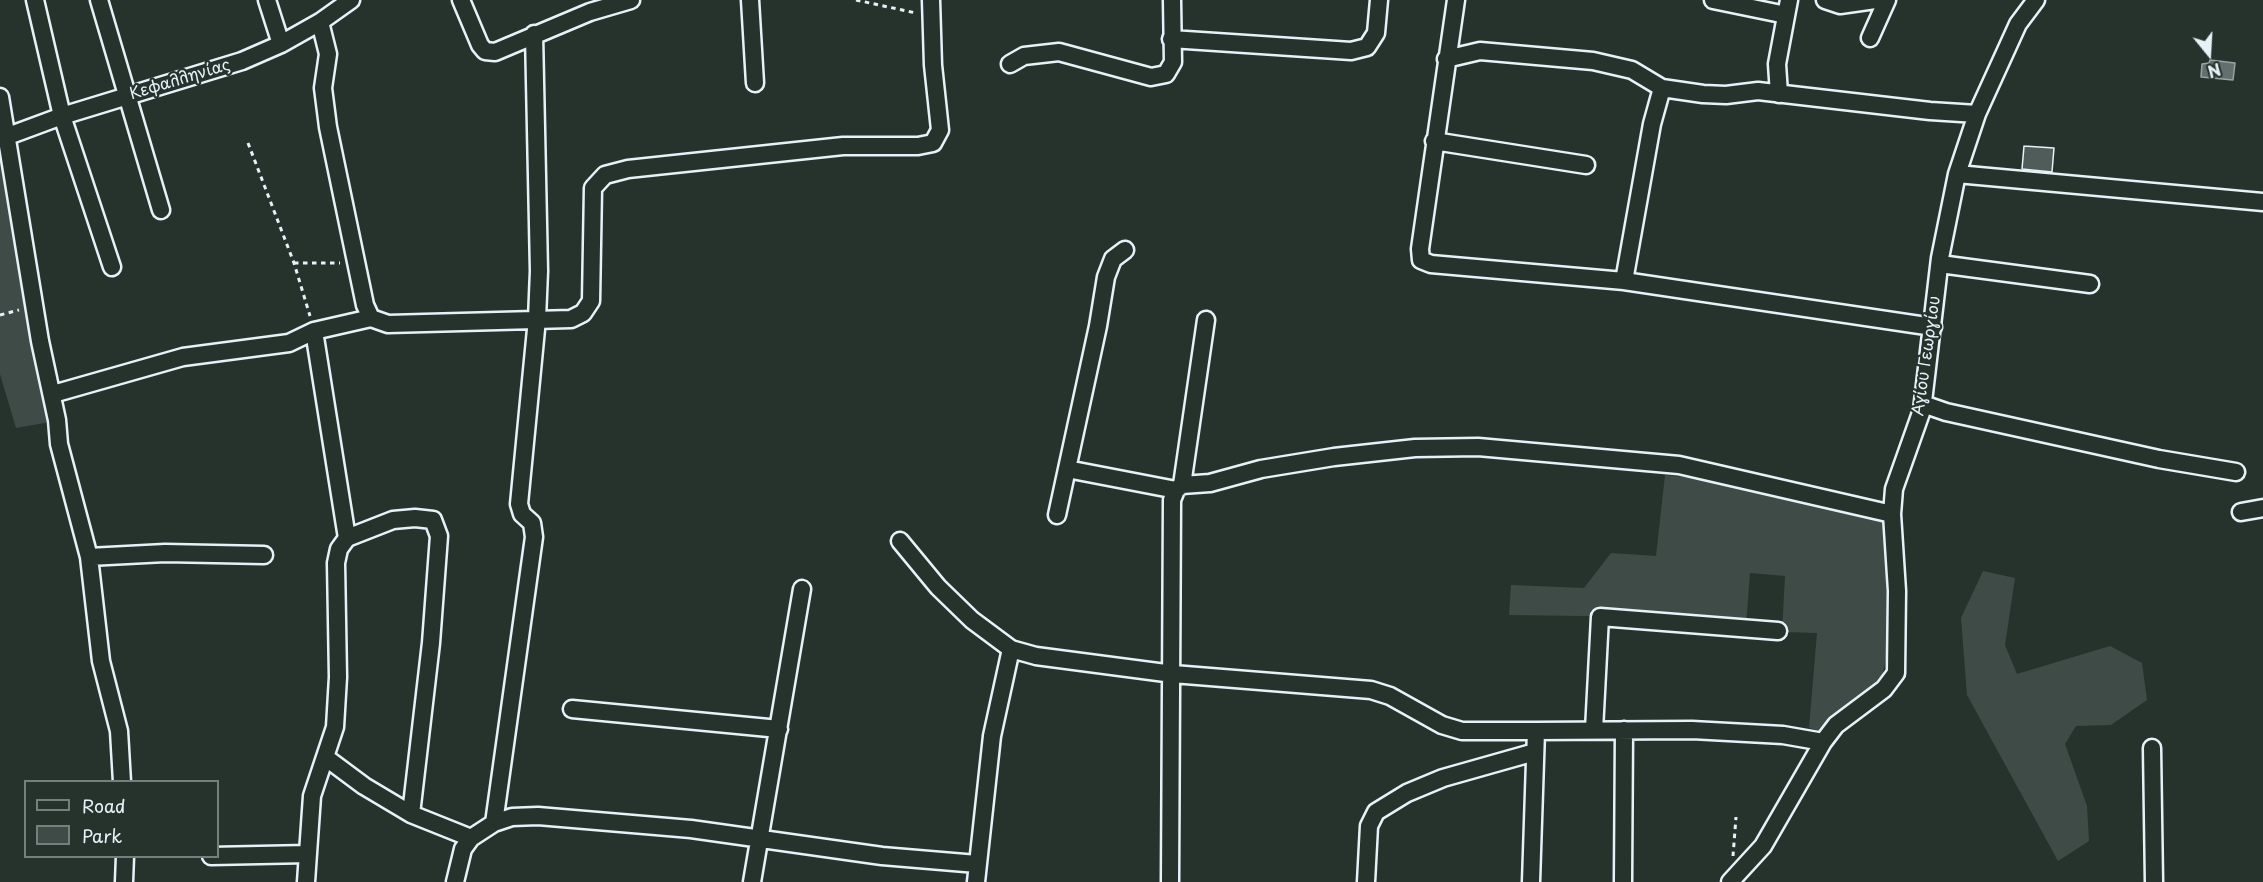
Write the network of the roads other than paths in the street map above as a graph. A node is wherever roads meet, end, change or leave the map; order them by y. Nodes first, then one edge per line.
1 (35, 0) edge
2 (99, 0) edge
3 (267, 0) edge
4 (351, 0) edge
5 (461, 0) edge
6 (631, 0) edge
7 (750, 0) edge
8 (931, 0) edge
9 (1172, 0) edge
10 (1379, 0) edge
11 (1456, 0) edge
12 (1713, 0) edge
13 (1825, 0) edge
14 (1875, 0) edge
15 (1887, 0) edge
16 (2036, 0) edge
17 (595, 5) edge
18 (1788, 7) edge
19 (320, 22) junction
20 (534, 34) junction
21 (1870, 38) dead end
22 (1171, 39) junction
23 (281, 44) junction
24 (1446, 59) junction
25 (1010, 64) dead end
26 (755, 83) dead end
27 (1662, 88) junction
28 (1779, 94) junction
29 (128, 96) junction
30 (0, 97) edge
31 (1977, 114) junction
32 (62, 116) junction
33 (4, 138) edge
34 (1434, 141) junction
35 (1586, 165) dead end
36 (1957, 174) junction
37 (2263, 202) edge
38 (160, 210) dead end
39 (1125, 250) dead end
40 (1940, 264) junction
41 (111, 267) dead end
42 (1623, 281) junction
43 (2090, 284) dead end
44 (371, 318) junction
45 (537, 319) junction
46 (1206, 320) dead end
47 (1933, 327) junction
48 (314, 331) junction
49 (52, 394) junction
50 (1923, 404) junction
51 (1068, 469) junction
52 (2236, 472) dead end
53 (1179, 488) junction
54 (2263, 508) edge
55 (2241, 512) dead end
56 (1892, 514) junction
57 (1057, 515) dead end
58 (347, 538) junction
59 (900, 542) dead end
60 (264, 555) dead end
61 (89, 557) junction
62 (802, 589) dead end
63 (1778, 631) dead end
64 (1011, 649) junction
65 (1173, 674) junction
66 (572, 709) dead end
67 (779, 729) junction
68 (1594, 730) junction
69 (1624, 730) junction
70 (1536, 731) junction
71 (1823, 742) junction
72 (2151, 748) dead end
73 (1535, 752) junction
74 (325, 757) junction
75 (122, 780) edge
76 (411, 814) junction
77 (494, 823) junction
78 (758, 836) junction
79 (471, 838) junction
80 (308, 855) junction
81 (219, 856) edge
82 (125, 858) edge
83 (977, 864) junction
84 (1732, 879) edge
85 (124, 882) edge
86 (306, 882) edge
87 (455, 882) edge
88 (752, 882) edge
89 (976, 882) edge
90 (1170, 882) edge
91 (1366, 882) edge
92 (1531, 882) edge
93 (1623, 882) edge
94 (2154, 882) edge

1 - 32 street
2 - 29 street
3 - 23 street
4 - 19 street, Κεφαλληνίας
5 - 20 street
6 - 17 street
7 - 26 street
8 - 45 street
9 - 22 street
10 - 22 street
11 - 24 street
12 - 18 street
13 - 14 street
15 - 21 street
16 - 31 street, Αγίου Γεωργίου
17 - 20 street
18 - 28 street
19 - 23 street, Κεφαλληνίας
19 - 44 street
20 - 45 street
22 - 25 street
23 - 29 street, Κεφαλληνίας
24 - 27 street
24 - 34 street
27 - 28 street
27 - 42 street
28 - 31 street
29 - 32 street, Κεφαλληνίας
29 - 38 street
30 - 33 street
31 - 36 street, Αγίου Γεωργίου
32 - 33 street, Κεφαλληνίας
32 - 41 street
33 - 49 street
34 - 35 street
34 - 42 street
36 - 37 street
36 - 40 street, Αγίου Γεωργίου
39 - 51 street
40 - 43 street
40 - 47 street, Αγίου Γεωργίου
42 - 47 street
44 - 45 street
44 - 48 street
45 - 77 street
46 - 53 street
47 - 50 street, Αγίου Γεωργίου
48 - 49 street
48 - 58 street
49 - 61 street
50 - 52 street
50 - 56 street, Αγίου Γεωργίου
51 - 53 street
51 - 57 street
53 - 56 street
53 - 65 street
54 - 55 street
56 - 71 street, Αγίου Γεωργίου
58 - 74 street
58 - 76 street
59 - 64 street
60 - 61 street
61 - 75 street
62 - 67 street
63 - 68 street
64 - 65 street
64 - 83 street
65 - 70 street
65 - 90 street
66 - 67 street
67 - 78 street
68 - 69 street
68 - 70 street
69 - 71 street
69 - 93 street
70 - 73 street
71 - 84 street, Αγίου Γεωργίου
72 - 94 street
73 - 91 street
73 - 92 street
74 - 76 street
74 - 80 street
76 - 79 street
77 - 78 street
77 - 79 street
78 - 83 street
78 - 88 street
79 - 87 street
80 - 81 street
80 - 86 street
82 - 85 street
83 - 89 street

